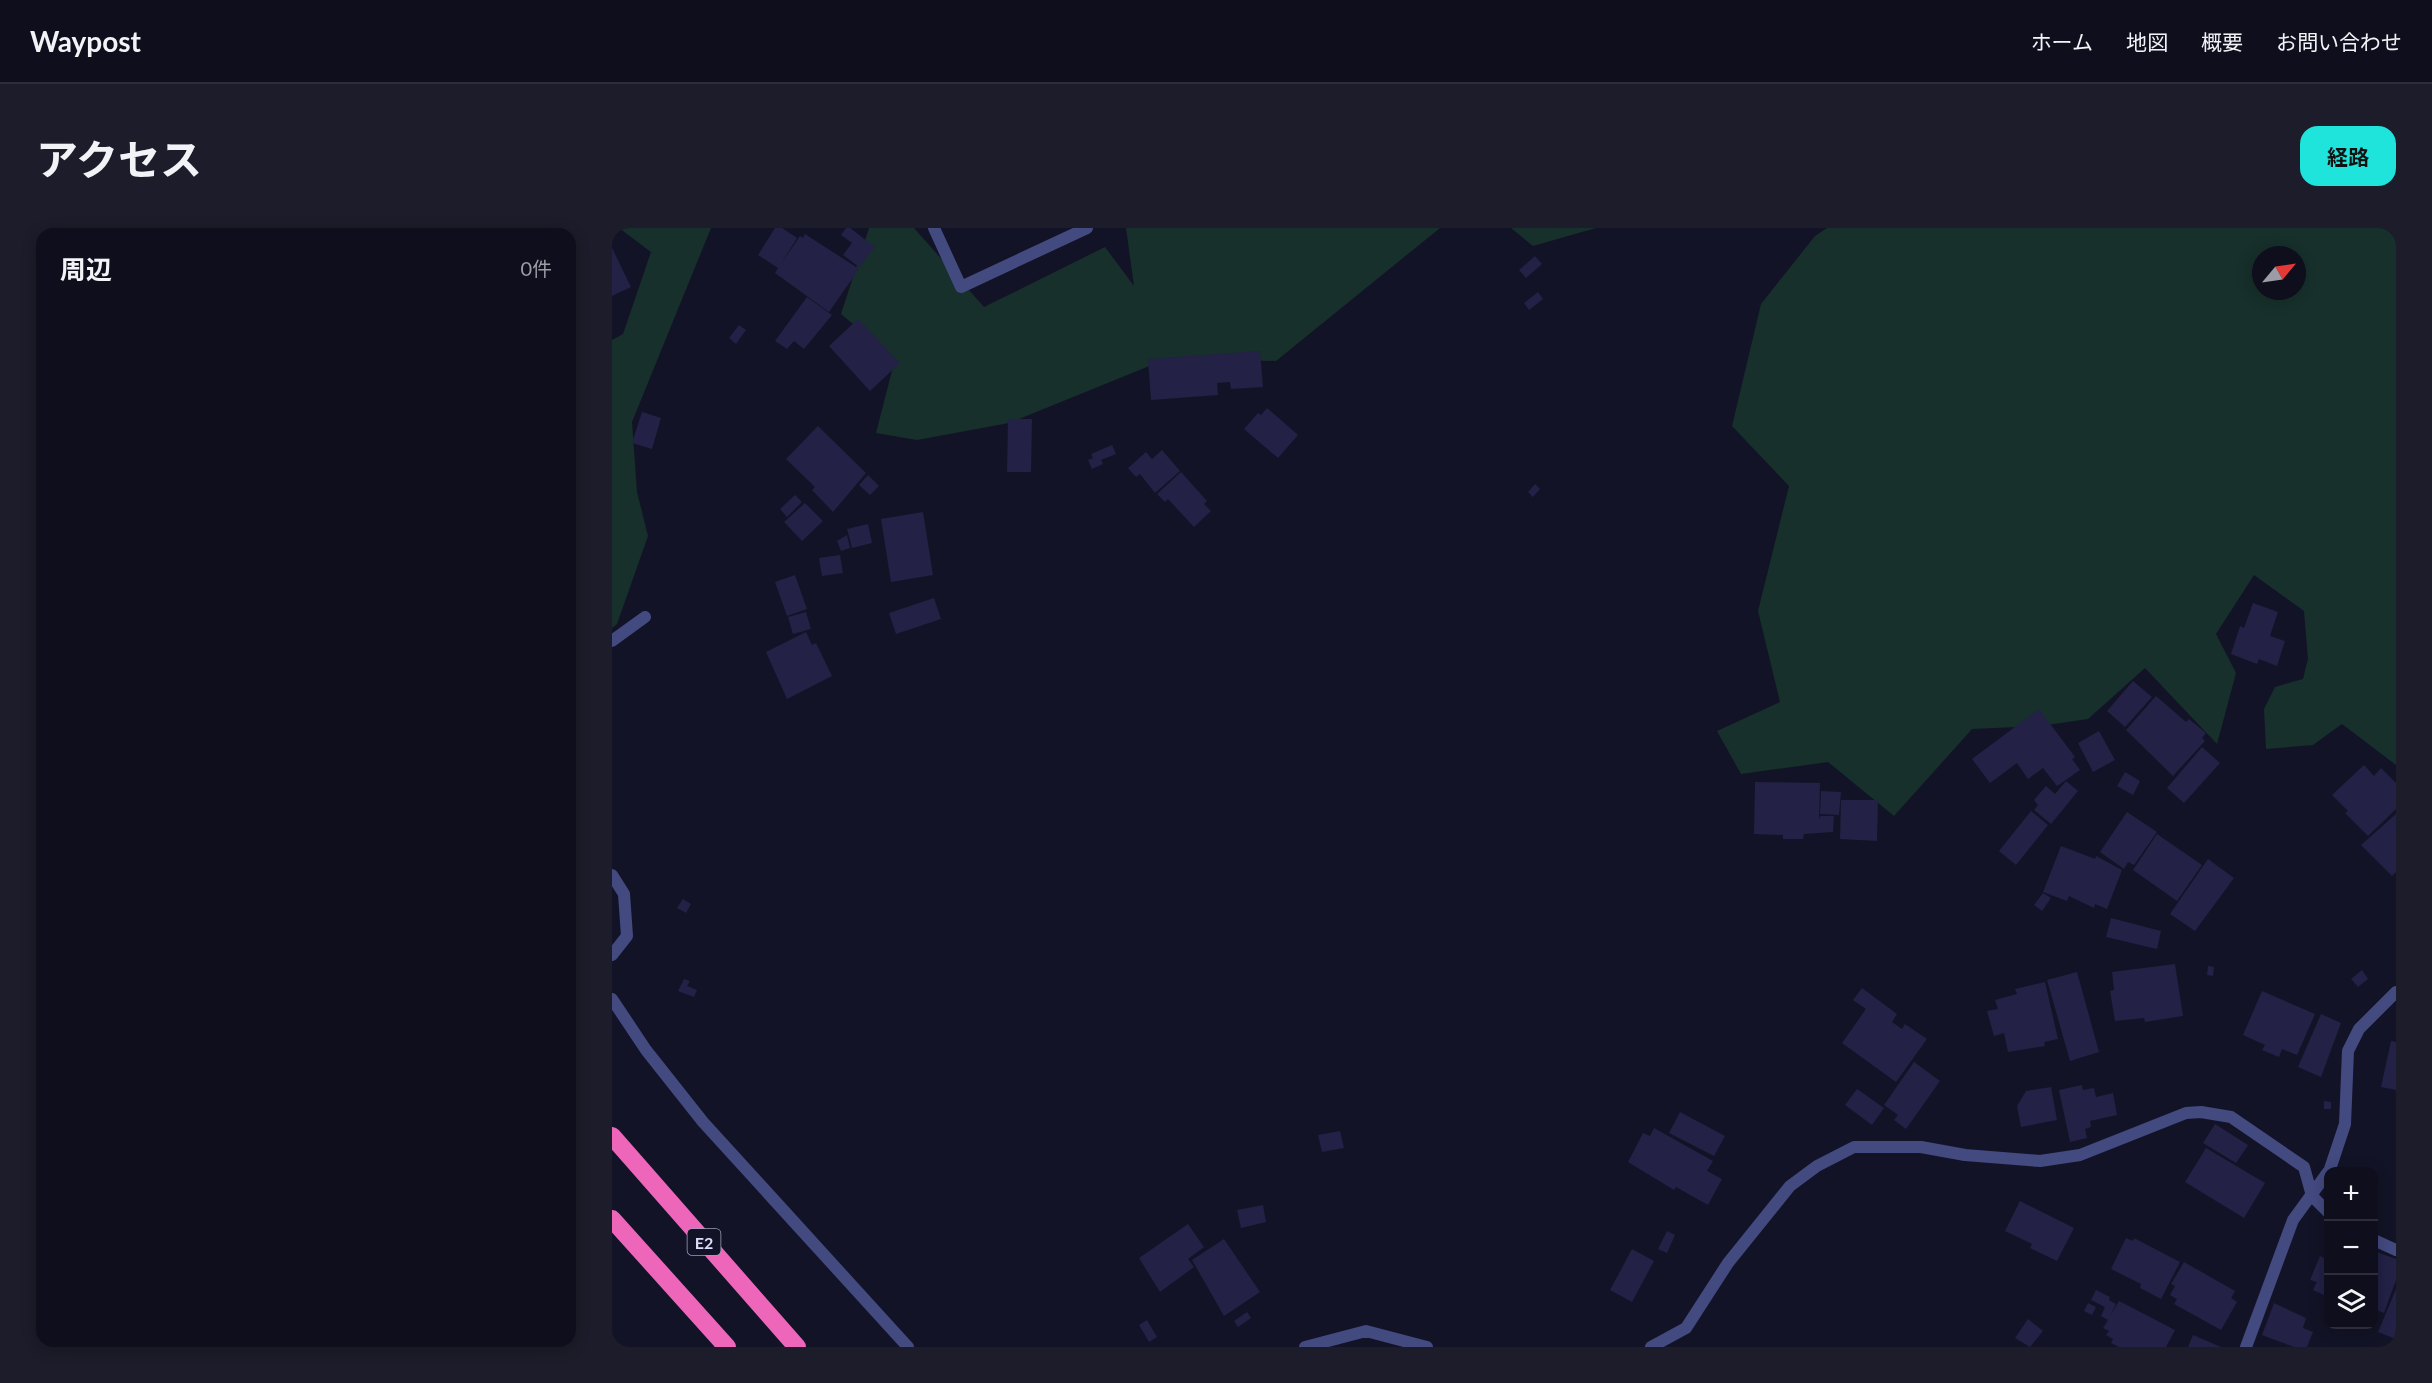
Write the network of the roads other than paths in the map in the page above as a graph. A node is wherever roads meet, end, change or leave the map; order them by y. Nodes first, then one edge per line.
1 (934, 228) edge
2 (1087, 228) edge
3 (645, 617) dead end
4 (612, 641) edge
5 (612, 875) edge
6 (612, 955) edge
7 (2396, 992) edge
8 (612, 999) edge
9 (612, 1136) edge
10 (2331, 1167) edge
11 (2324, 1179) edge
12 (2312, 1196) junction
13 (2324, 1208) edge
14 (612, 1219) edge
15 (2378, 1242) edge
16 (2396, 1250) edge
17 (727, 1347) edge
18 (797, 1347) edge
19 (908, 1347) edge
20 (1305, 1347) edge
21 (1427, 1347) edge
22 (1651, 1347) edge
23 (2246, 1347) edge

1 - 2 street
3 - 4 street
5 - 6 street
7 - 10 street
8 - 19 street
9 - 18 highway, E2
11 - 12 street
12 - 13 street
12 - 22 street
12 - 23 street
14 - 17 highway
15 - 16 street
20 - 21 street

